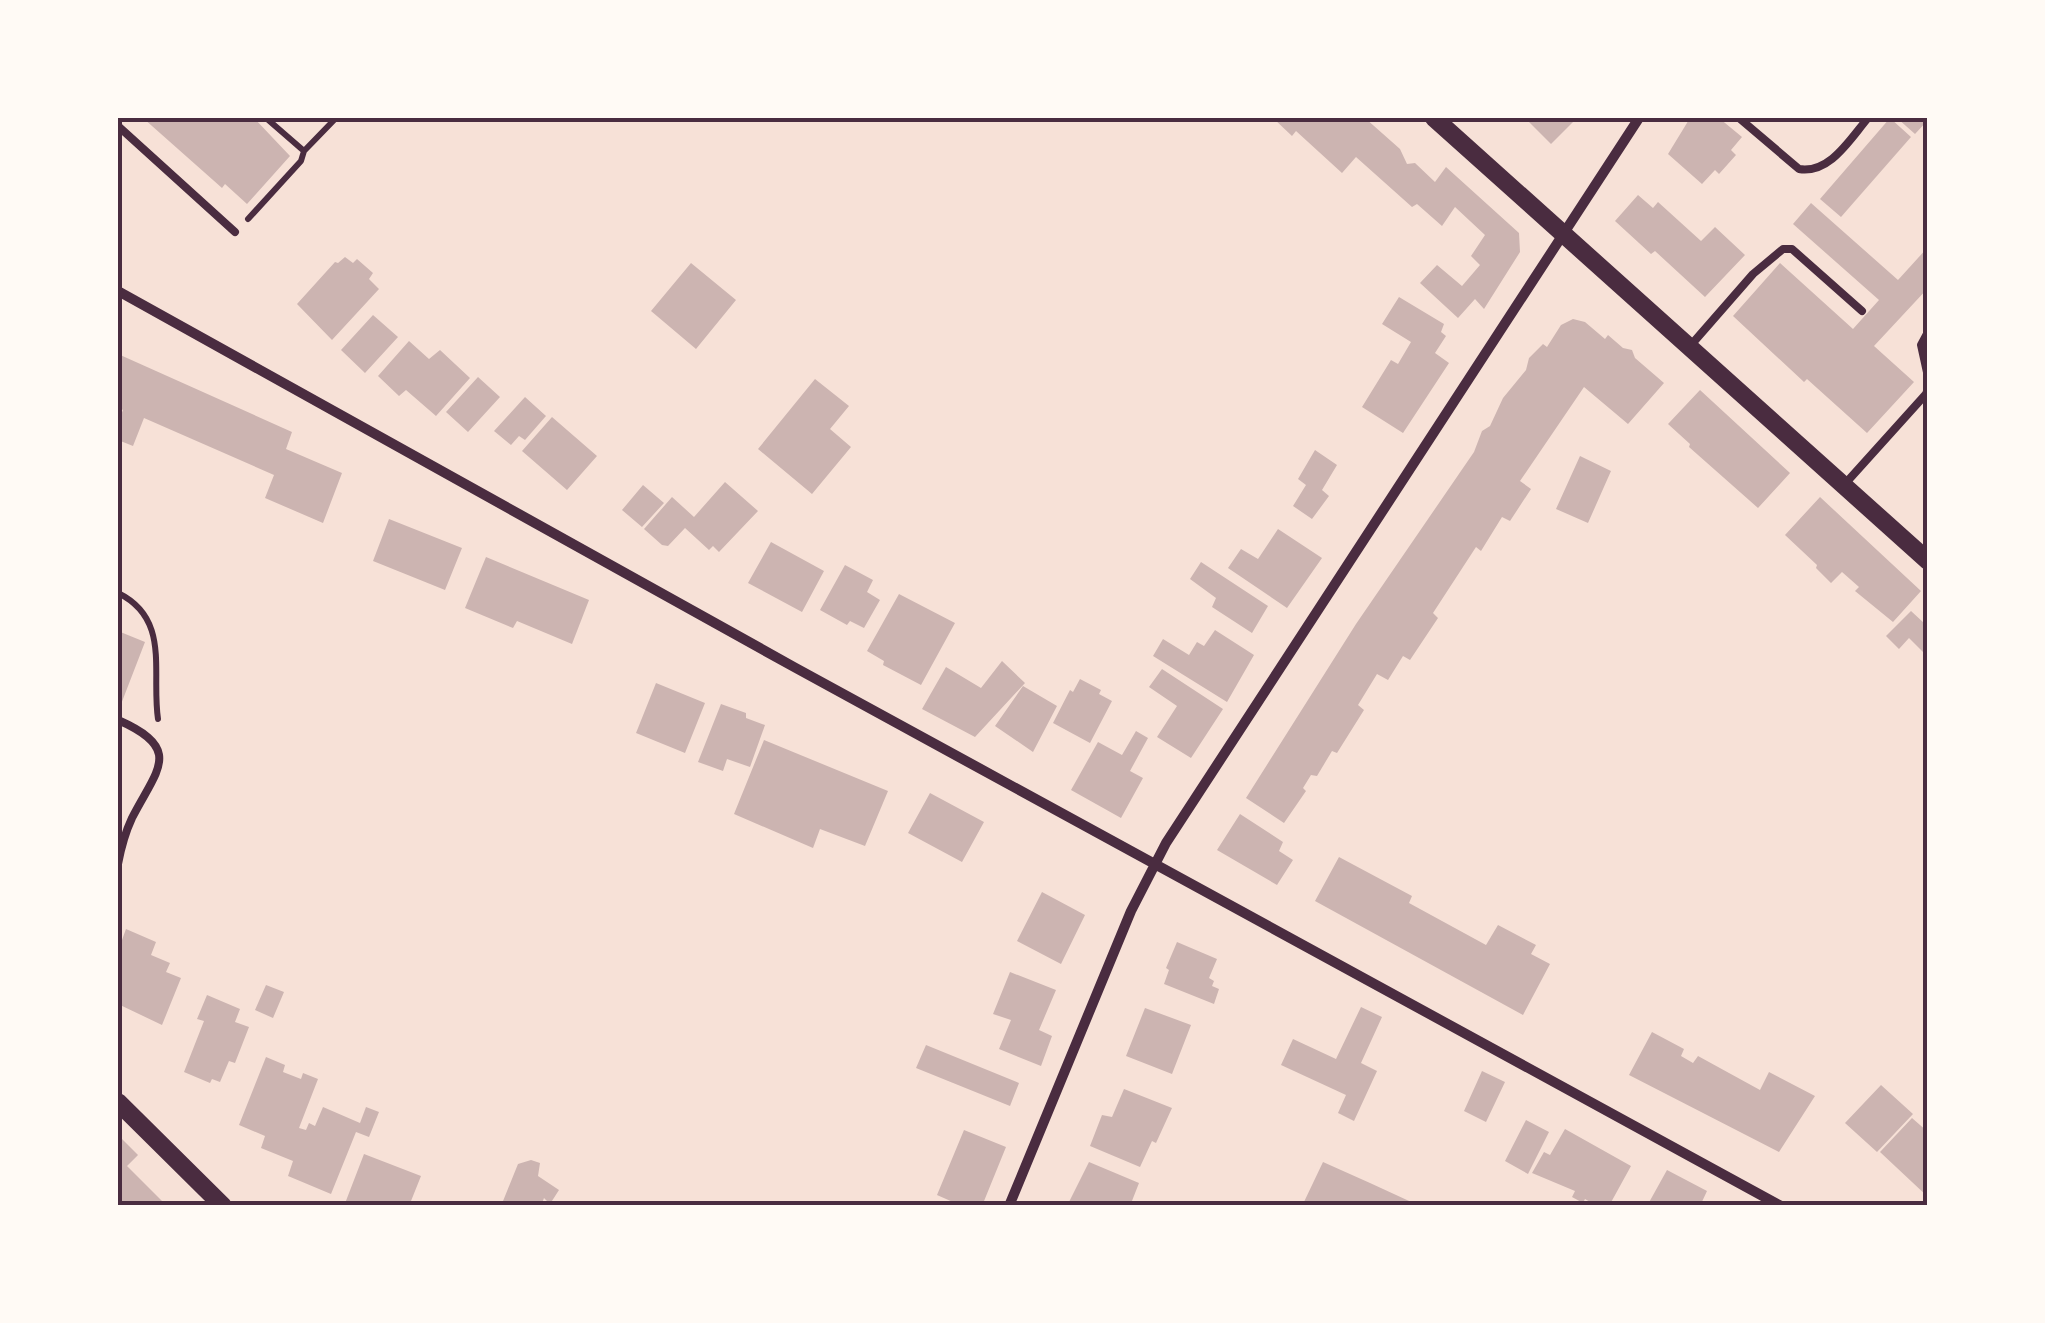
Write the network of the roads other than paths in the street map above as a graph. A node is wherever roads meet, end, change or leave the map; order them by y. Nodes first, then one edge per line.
1 (1434, 118) edge
2 (1638, 118) edge
3 (1738, 118) edge
4 (1868, 118) edge
5 (118, 126) edge
6 (1563, 231) junction
7 (235, 232) road end
8 (118, 291) edge
9 (1862, 310) dead end
10 (1928, 332) edge
11 (1690, 346) junction
12 (1928, 377) edge
13 (1928, 388) edge
14 (1844, 485) junction
15 (1928, 561) edge
16 (118, 720) edge
17 (118, 864) edge
18 (1154, 864) junction
19 (118, 1102) edge
20 (223, 1206) edge
21 (1008, 1206) edge
22 (1782, 1206) edge

1 - 6 street
2 - 6 street
3 - 4 lane
5 - 7 lane
6 - 11 street
6 - 18 street
8 - 18 street
9 - 11 lane
10 - 12 lane
11 - 14 street
13 - 14 lane
14 - 15 street
16 - 17 lane
18 - 21 street
18 - 22 street
19 - 20 street

